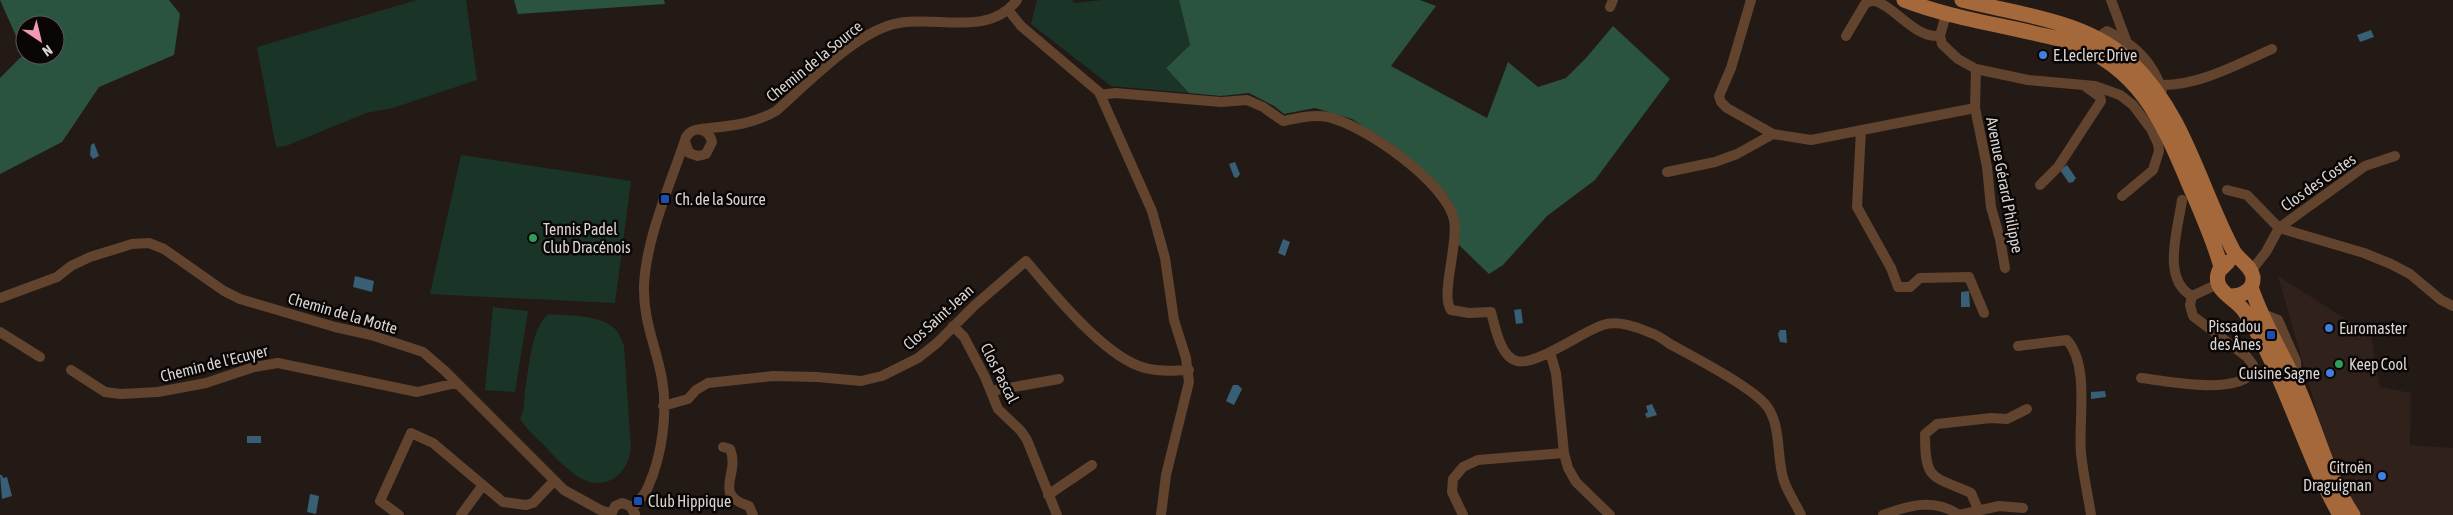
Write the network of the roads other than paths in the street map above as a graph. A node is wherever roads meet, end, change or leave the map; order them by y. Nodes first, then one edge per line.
1 (1017, 0) edge
2 (1751, 0) edge
3 (1904, 0) edge
4 (1962, 0) edge
5 (2111, 0) edge
6 (1985, 3) edge
7 (1009, 12) junction
8 (1946, 14) junction
9 (1846, 36) dead end
10 (1940, 36) junction
11 (2097, 38) junction
12 (2126, 40) junction
13 (2272, 49) dead end
14 (1976, 69) junction
15 (2083, 85) junction
16 (2160, 85) junction
17 (1100, 95) junction
18 (2165, 103) junction
19 (1975, 108) junction
20 (726, 126) junction
21 (701, 129) junction
22 (1861, 130) junction
23 (1772, 134) junction
24 (685, 141) junction
25 (712, 142) junction
26 (696, 156) junction
27 (2395, 156) dead end
28 (676, 172) junction
29 (1667, 172) dead end
30 (2040, 185) dead end
31 (2228, 190) dead end
32 (2122, 196) dead end
33 (2182, 200) dead end
34 (2280, 228) junction
35 (2246, 266) junction
36 (2221, 267) junction
37 (2005, 268) dead end
38 (2218, 284) junction
39 (2250, 287) junction
40 (2192, 296) junction
41 (2231, 296) junction
42 (0, 298) edge
43 (2453, 306) edge
44 (1984, 313) dead end
45 (953, 326) junction
46 (0, 332) edge
47 (2018, 346) dead end
48 (1550, 352) junction
49 (40, 357) dead end
50 (71, 370) dead end
51 (1189, 370) junction
52 (2141, 378) dead end
53 (1060, 379) dead end
54 (456, 382) junction
55 (992, 391) junction
56 (663, 406) junction
57 (2027, 409) dead end
58 (724, 447) dead end
59 (1564, 454) junction
60 (1092, 465) dead end
61 (554, 481) junction
62 (483, 485) junction
63 (1048, 494) junction
64 (2023, 508) dead end
65 (1978, 509) junction
66 (634, 512) edge
67 (611, 514) edge
68 (399, 515) edge
69 (461, 515) edge
70 (753, 515) edge
71 (1057, 515) edge
72 (1161, 515) edge
73 (1463, 515) edge
74 (1610, 515) edge
75 (1801, 515) edge
76 (1883, 515) edge
77 (1959, 515) edge
78 (2092, 515) edge
79 (2340, 515) edge
80 (2352, 515) edge

1 - 7 street
2 - 23 street
3 - 8 main road
4 - 6 main road
5 - 12 street
6 - 11 main road
7 - 17 street
7 - 20 street, Chemin de la Source
8 - 10 street
8 - 36 main road
9 - 10 street
10 - 14 street
11 - 12 street
11 - 18 main road
12 - 16 street
13 - 16 street
14 - 15 street
14 - 19 street, Avenue Gérard Philippe
15 - 30 street
15 - 32 street
16 - 18 street
17 - 48 street
17 - 51 street
18 - 35 main road
19 - 22 street, Avenue Gérard Philippe
19 - 37 street, Avenue Gérard Philippe
20 - 21 street, Chemin de la Source
20 - 25 street
21 - 24 street
21 - 25 street
22 - 23 street, Avenue Gérard Philippe
22 - 44 street
23 - 29 street
24 - 26 street
24 - 28 street
25 - 26 street
26 - 28 street
27 - 34 street, Clos des Costes
28 - 56 street
31 - 34 street
33 - 40 street
34 - 35 street, Clos des Costes
34 - 43 street
35 - 36 main road
35 - 39 main road
36 - 38 main road
38 - 40 street
38 - 41 main road
39 - 41 main road
39 - 80 main road
40 - 52 street
41 - 79 main road
42 - 54 street, Chemin de la Motte
45 - 51 street, Clos Saint-Jean
45 - 55 street, Clos Pascal
45 - 56 street, Clos Saint-Jean
46 - 49 street
47 - 78 street
48 - 59 street
48 - 75 street
50 - 54 street, Chemin de l'Ecuyer
51 - 72 street
53 - 55 street
54 - 61 street, Chemin de la Motte
55 - 63 street, Clos Pascal
56 - 66 street
57 - 65 street
58 - 70 street
59 - 73 street
59 - 74 street
60 - 63 street
61 - 62 street
61 - 67 street, Chemin de la Motte
62 - 68 street
62 - 69 street
63 - 71 street, Clos Pascal
64 - 65 street
65 - 77 street
66 - 67 street
76 - 77 street

